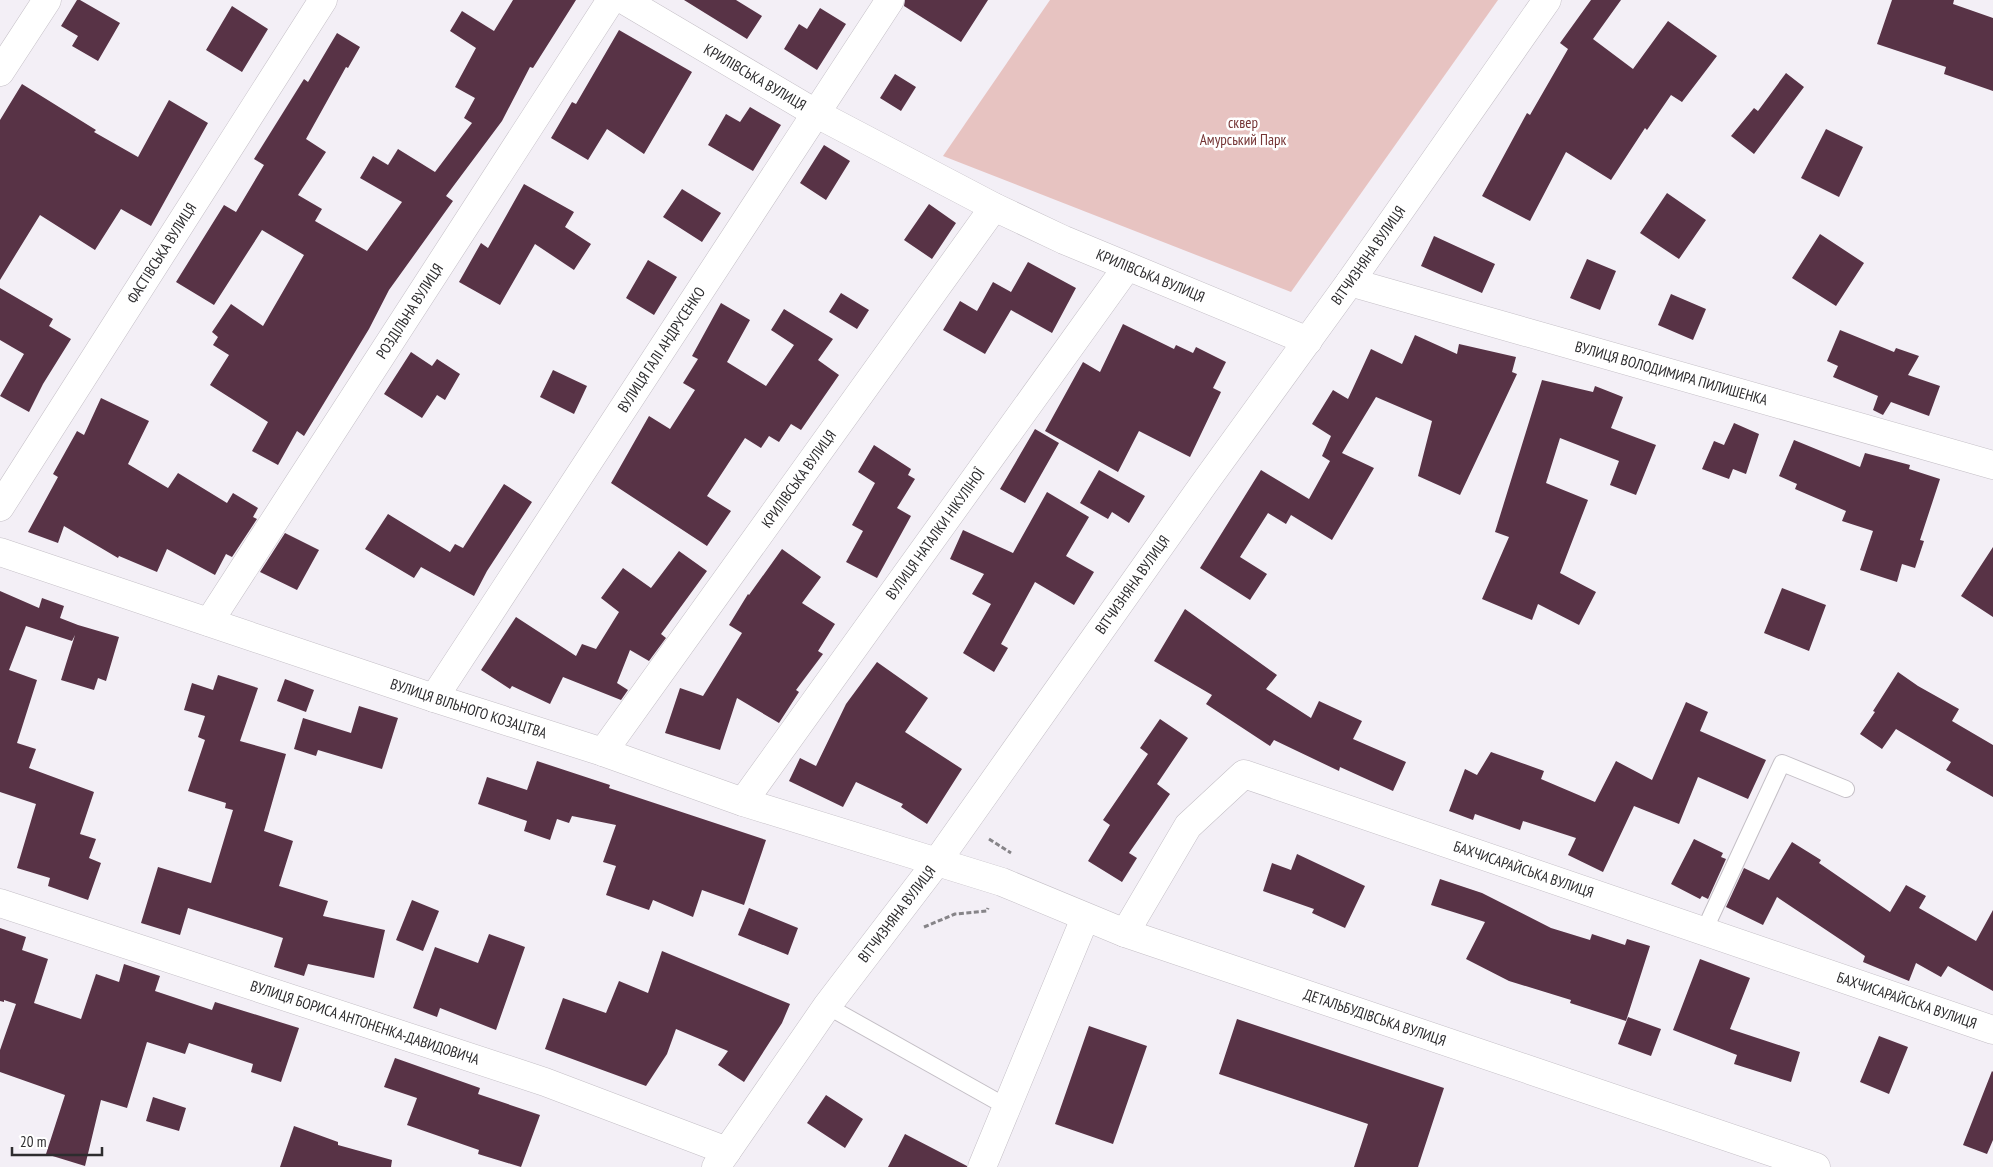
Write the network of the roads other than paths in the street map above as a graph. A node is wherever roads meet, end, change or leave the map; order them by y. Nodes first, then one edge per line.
1 (47, 0) edge
2 (323, 0) edge
3 (611, 0) edge
4 (624, 0) edge
5 (890, 0) edge
6 (1547, 0) edge
7 (0, 72) edge
8 (817, 114) junction
9 (994, 207) junction
10 (1127, 267) junction
11 (1350, 282) junction
12 (1308, 341) junction
13 (1993, 465) edge
14 (0, 507) edge
15 (0, 552) edge
16 (209, 622) junction
17 (434, 698) junction
18 (603, 752) junction
19 (1846, 788) dead end
20 (743, 802) junction
21 (936, 863) junction
22 (0, 903) edge
23 (1085, 918) junction
24 (1704, 932) junction
25 (1125, 933) junction
26 (827, 1006) junction
27 (1993, 1030) edge
28 (1007, 1107) junction
29 (721, 1159) edge
30 (982, 1167) edge
31 (1816, 1167) edge

1 - 7 street
2 - 14 street, ФАСТІВСЬКА ВУЛИЦЯ
3 - 16 street, РОЗДІЛЬНА ВУЛИЦЯ
4 - 8 street, КРИЛІВСЬКА ВУЛИЦЯ
5 - 8 street, ВУЛИЦЯ ГАЛІ АНДРУСЕНКО
6 - 11 street, ВІТЧИЗНЯНА ВУЛИЦЯ
8 - 9 street, КРИЛІВСЬКА ВУЛИЦЯ
8 - 17 street, ВУЛИЦЯ ГАЛІ АНДРУСЕНКО
9 - 10 street, КРИЛІВСЬКА ВУЛИЦЯ
9 - 18 street, КРИЛІВСЬКА ВУЛИЦЯ
10 - 12 street, КРИЛІВСЬКА ВУЛИЦЯ
10 - 20 street, ВУЛИЦЯ НАТАЛКИ НІКУЛІНОЇ
11 - 12 street, ВІТЧИЗНЯНА ВУЛИЦЯ
11 - 13 street, ВУЛИЦЯ ВОЛОДИМИРА ПИЛИШЕНКА
12 - 21 street, ВІТЧИЗНЯНА ВУЛИЦЯ
15 - 16 street, ВУЛИЦЯ ВІЛЬНОГО КОЗАЦТВА
16 - 17 street, ВУЛИЦЯ ВІЛЬНОГО КОЗАЦТВА
17 - 18 street, ВУЛИЦЯ ВІЛЬНОГО КОЗАЦТВА
18 - 20 street, ВУЛИЦЯ ВІЛЬНОГО КОЗАЦТВА
19 - 24 lane
20 - 21 street, ВУЛИЦЯ ВІЛЬНОГО КОЗАЦТВА
21 - 23 street, ДЕТАЛЬБУДІВСЬКА ВУЛИЦЯ
21 - 26 street, ВІТЧИЗНЯНА ВУЛИЦЯ
22 - 29 street, ВУЛИЦЯ БОРИСА АНТОНЕНКА-ДАВИДОВИЧА
23 - 25 street, ДЕТАЛЬБУДІВСЬКА ВУЛИЦЯ
23 - 28 street
24 - 25 street, БАХЧИСАРАЙСЬКА ВУЛИЦЯ
24 - 27 street, БАХЧИСАРАЙСЬКА ВУЛИЦЯ
25 - 31 street, ДЕТАЛЬБУДІВСЬКА ВУЛИЦЯ
26 - 28 lane
26 - 29 street, ВІТЧИЗНЯНА ВУЛИЦЯ
28 - 30 street

